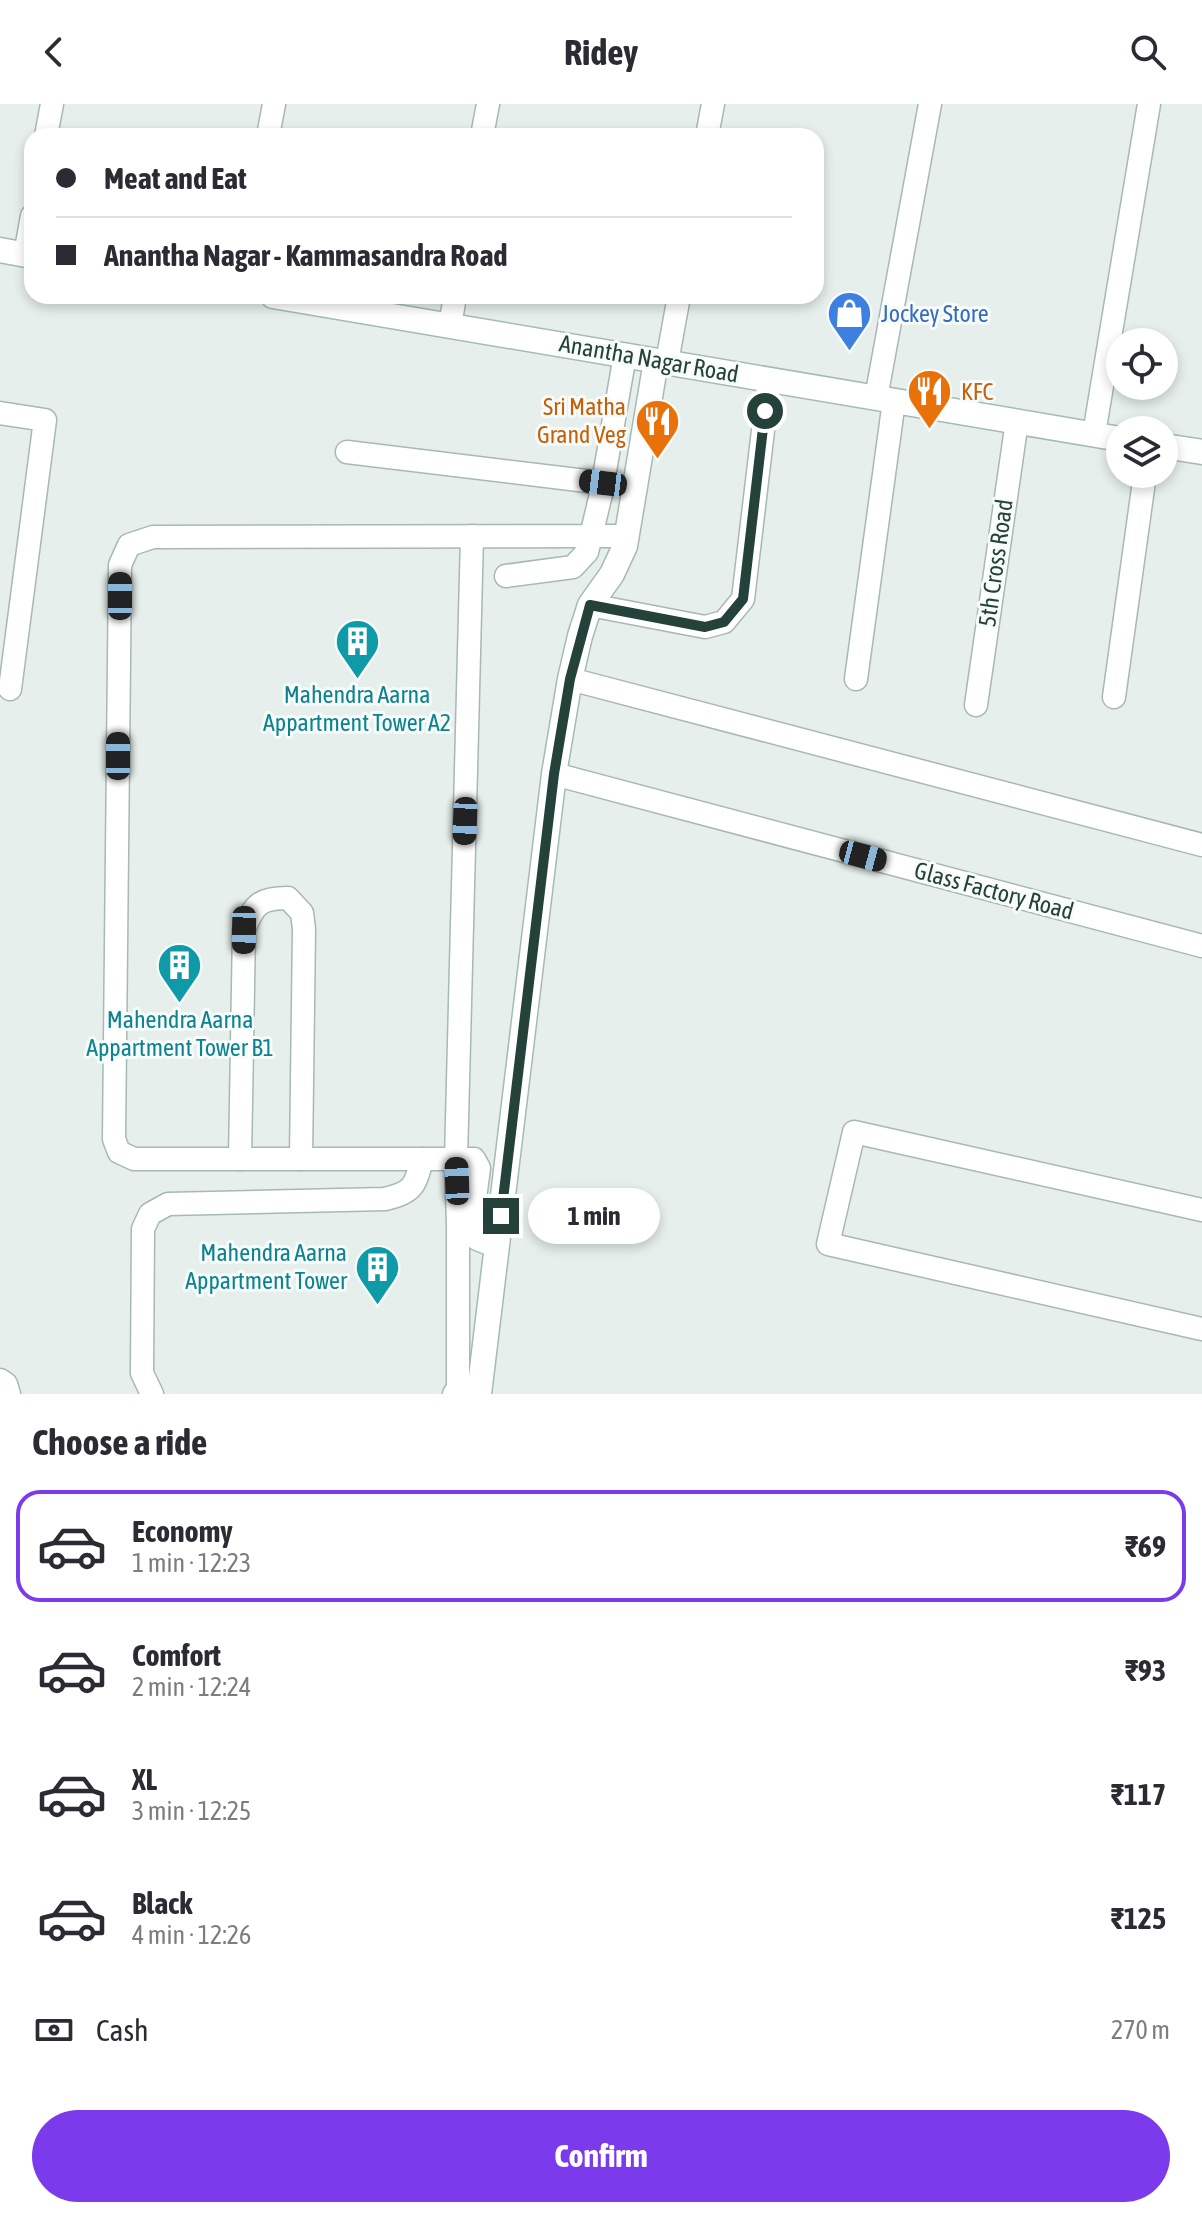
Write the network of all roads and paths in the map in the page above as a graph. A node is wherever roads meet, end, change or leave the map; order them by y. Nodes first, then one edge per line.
1 (52, 104) edge
2 (274, 104) edge
3 (488, 104) edge
4 (713, 104) edge
5 (930, 104) edge
6 (1149, 104) edge
7 (48, 128) edge
8 (270, 128) edge
9 (484, 128) edge
10 (708, 128) edge
11 (0, 250) edge
12 (24, 254) edge
13 (320, 304) edge
14 (454, 304) edge
15 (677, 304) edge
16 (450, 326) junction
17 (625, 355) junction
18 (662, 362) junction
19 (769, 380) junction
20 (885, 399) junction
21 (0, 413) edge
22 (1017, 421) junction
23 (1094, 434) junction
24 (1106, 436) edge
25 (1178, 448) edge
26 (347, 452) dead end
27 (1202, 452) edge
28 (603, 483) junction
29 (1143, 488) edge
30 (472, 536) junction
31 (591, 536) junction
32 (627, 536) junction
33 (506, 576) dead end
34 (590, 605) junction
35 (570, 679) junction
36 (856, 679) dead end
37 (10, 689) dead end
38 (1114, 697) dead end
39 (976, 705) dead end
40 (554, 774) junction
41 (1202, 845) edge
42 (1202, 946) edge
43 (240, 1159) junction
44 (301, 1159) junction
45 (422, 1159) junction
46 (456, 1159) junction
47 (1202, 1210) edge
48 (497, 1247) junction
49 (1202, 1329) edge
50 (0, 1380) edge
51 (9, 1394) edge
52 (152, 1394) edge
53 (454, 1394) edge
54 (479, 1394) edge

1 - 7 street
2 - 8 street
3 - 9 street
4 - 10 street
5 - 20 street
6 - 23 street
11 - 12 street
13 - 16 street, Anantha Nagar Road
14 - 16 street
15 - 18 street
16 - 17 street, Anantha Nagar Road
17 - 18 street, Anantha Nagar Road
17 - 28 street
18 - 19 street, Anantha Nagar Road
18 - 32 street
19 - 20 street, Anantha Nagar Road
19 - 34 street
20 - 22 street, Anantha Nagar Road
20 - 36 street
21 - 37 street
22 - 23 street, Anantha Nagar Road
22 - 39 street, 5th Cross Road
23 - 24 street, Anantha Nagar Road
25 - 27 street
26 - 28 street
28 - 31 street
29 - 38 street
30 - 31 street
30 - 43 street
30 - 46 street
31 - 32 street
31 - 33 street
32 - 34 street
34 - 35 street
35 - 40 street
35 - 41 street
40 - 42 street, Glass Factory Road
40 - 48 street
43 - 44 street
43 - 44 street
44 - 45 street
45 - 46 street
45 - 52 street
46 - 48 street
46 - 53 street
47 - 49 street
48 - 54 street
50 - 51 street

